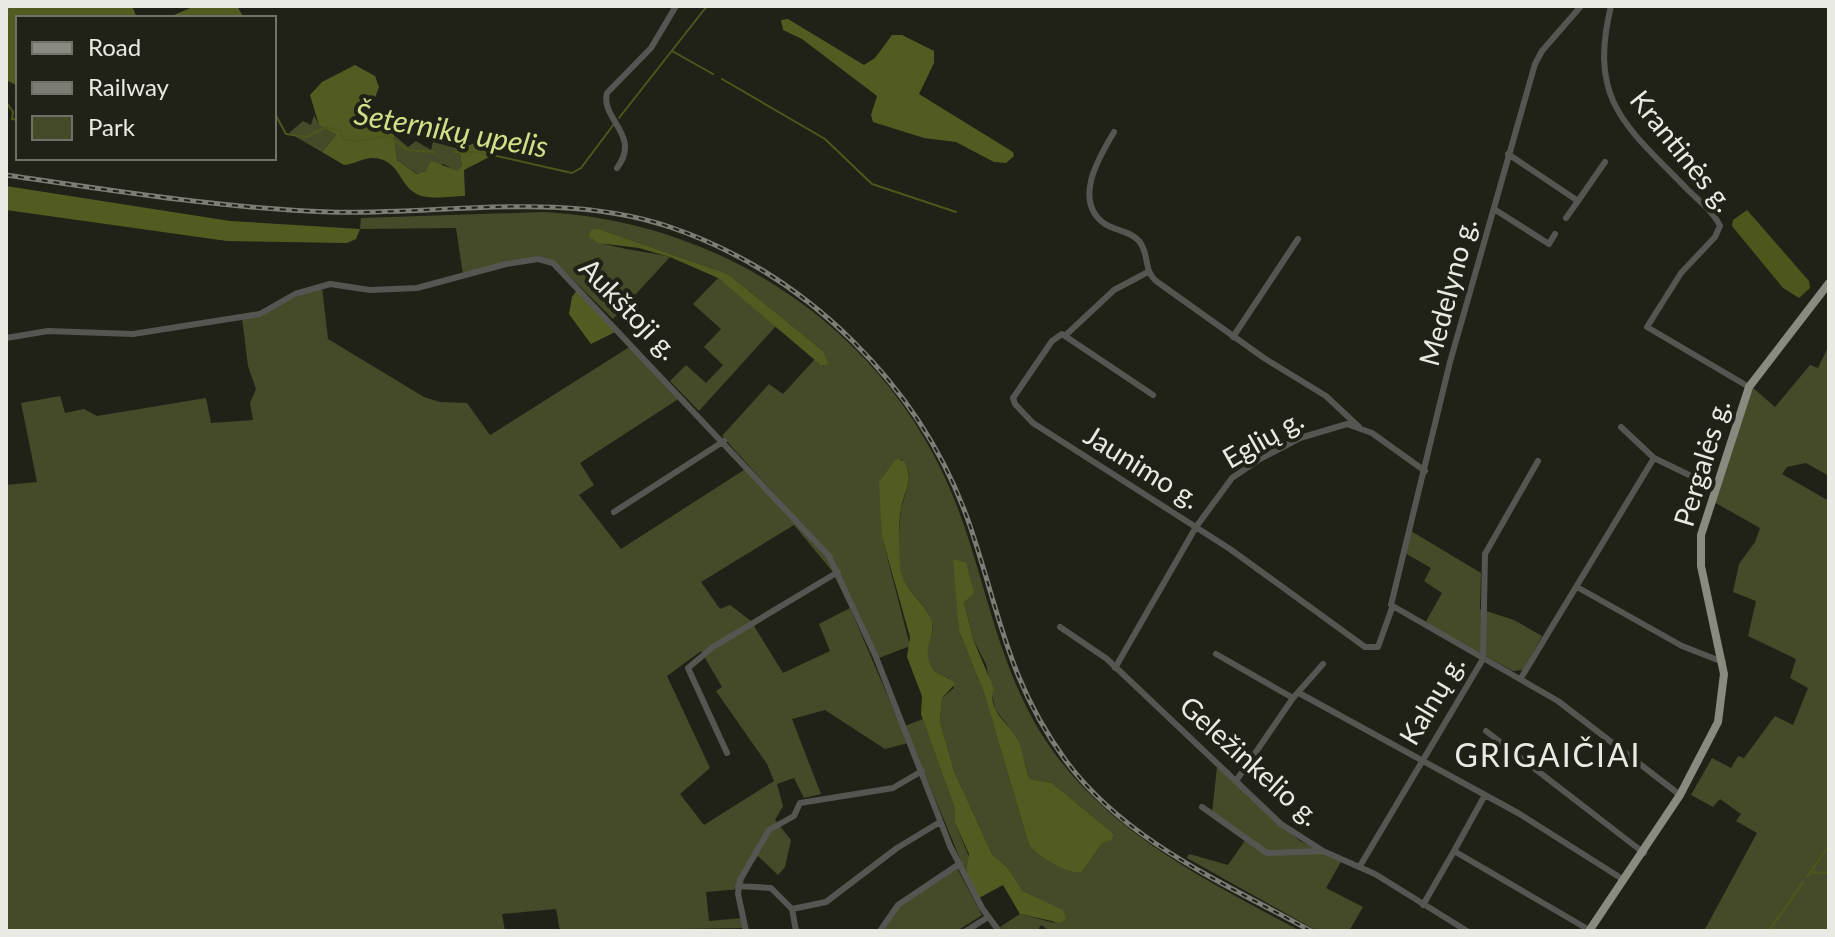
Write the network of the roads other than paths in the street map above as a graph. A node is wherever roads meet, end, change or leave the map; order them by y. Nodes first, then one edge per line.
1 (676, 6) edge
2 (1581, 6) edge
3 (1611, 6) edge
4 (1114, 132) dead end
5 (1508, 154) junction
6 (1605, 162) dead end
7 (617, 168) dead end
8 (1578, 201) junction
9 (1494, 209) junction
10 (1566, 218) dead end
11 (1555, 234) dead end
12 (1298, 239) dead end
13 (1148, 272) junction
14 (1829, 283) edge
15 (1067, 334) junction
16 (1233, 337) junction
17 (6, 338) edge
18 (1749, 387) junction
19 (1153, 395) dead end
20 (1359, 427) junction
21 (1621, 427) dead end
22 (724, 441) junction
23 (1654, 458) junction
24 (1538, 461) dead end
25 (1425, 471) junction
26 (1716, 488) junction
27 (614, 512) dead end
28 (1196, 527) junction
29 (838, 572) junction
30 (1577, 587) junction
31 (1391, 606) junction
32 (1060, 627) dead end
33 (1216, 654) dead end
34 (1483, 659) junction
35 (1723, 662) junction
36 (1323, 664) dead end
37 (1115, 668) junction
38 (1521, 678) junction
39 (1299, 693) junction
40 (1293, 698) junction
41 (1486, 731) dead end
42 (727, 753) dead end
43 (1422, 759) junction
44 (922, 771) junction
45 (1236, 781) junction
46 (1485, 795) junction
47 (1680, 795) junction
48 (1202, 807) dead end
49 (940, 822) junction
50 (1323, 851) junction
51 (1454, 851) junction
52 (1644, 853) junction
53 (959, 864) junction
54 (1360, 866) junction
55 (1624, 880) junction
56 (738, 886) junction
57 (1423, 905) junction
58 (792, 909) junction
59 (988, 917) junction
60 (746, 931) edge
61 (796, 931) edge
62 (880, 931) edge
63 (966, 931) edge
64 (999, 931) edge
65 (1467, 931) edge
66 (1590, 931) edge

1 - 7 street
2 - 5 street, Medelyno g.
3 - 18 street, Krantinės g.
4 - 13 street
5 - 8 street
5 - 9 street, Medelyno g.
6 - 8 street
8 - 10 street
9 - 11 street
9 - 25 street, Medelyno g.
12 - 16 street
13 - 15 street
13 - 16 street
14 - 18 main road, Pergalės g.
15 - 19 street
15 - 28 street, Jaunimo g.
16 - 20 street
17 - 22 street, Aukštoji g.
18 - 26 main road, Pergalės g.
20 - 25 street
20 - 28 street, Eglių g.
21 - 23 street
22 - 27 street
22 - 29 street, Aukštoji g.
23 - 26 street
23 - 30 street
24 - 34 street, Kalnų g.
25 - 31 street, Medelyno g.
26 - 35 main road, Pergalės g.
28 - 31 street, Jaunimo g.
28 - 37 street, Eglių g.
29 - 42 street
29 - 44 street, Aukštoji g.
30 - 35 street
30 - 38 street
31 - 34 street
32 - 37 street, Geležinkelio g.
33 - 40 street
34 - 38 street
34 - 43 street, Kalnų g.
35 - 47 main road, Pergalės g.
36 - 39 street
37 - 45 street, Geležinkelio g.
38 - 47 street
39 - 40 street
39 - 43 street
40 - 45 street
41 - 52 street
43 - 46 street
43 - 54 street, Kalnų g.
44 - 49 street, Aukštoji g.
44 - 56 street
45 - 50 street, Geležinkelio g.
46 - 51 street
46 - 55 street
47 - 52 main road, Pergalės g.
48 - 50 street
49 - 53 street, Aukštoji g.
49 - 58 street
50 - 54 street, Geležinkelio g.
51 - 57 street
51 - 66 street
52 - 55 main road, Pergalės g.
53 - 59 street, Aukštoji g.
53 - 62 street
54 - 57 street, Geležinkelio g.
55 - 66 main road, Pergalės g.
56 - 58 street
56 - 60 street
57 - 65 street, Geležinkelio g.
58 - 61 street
59 - 63 street
59 - 64 street, Aukštoji g.

